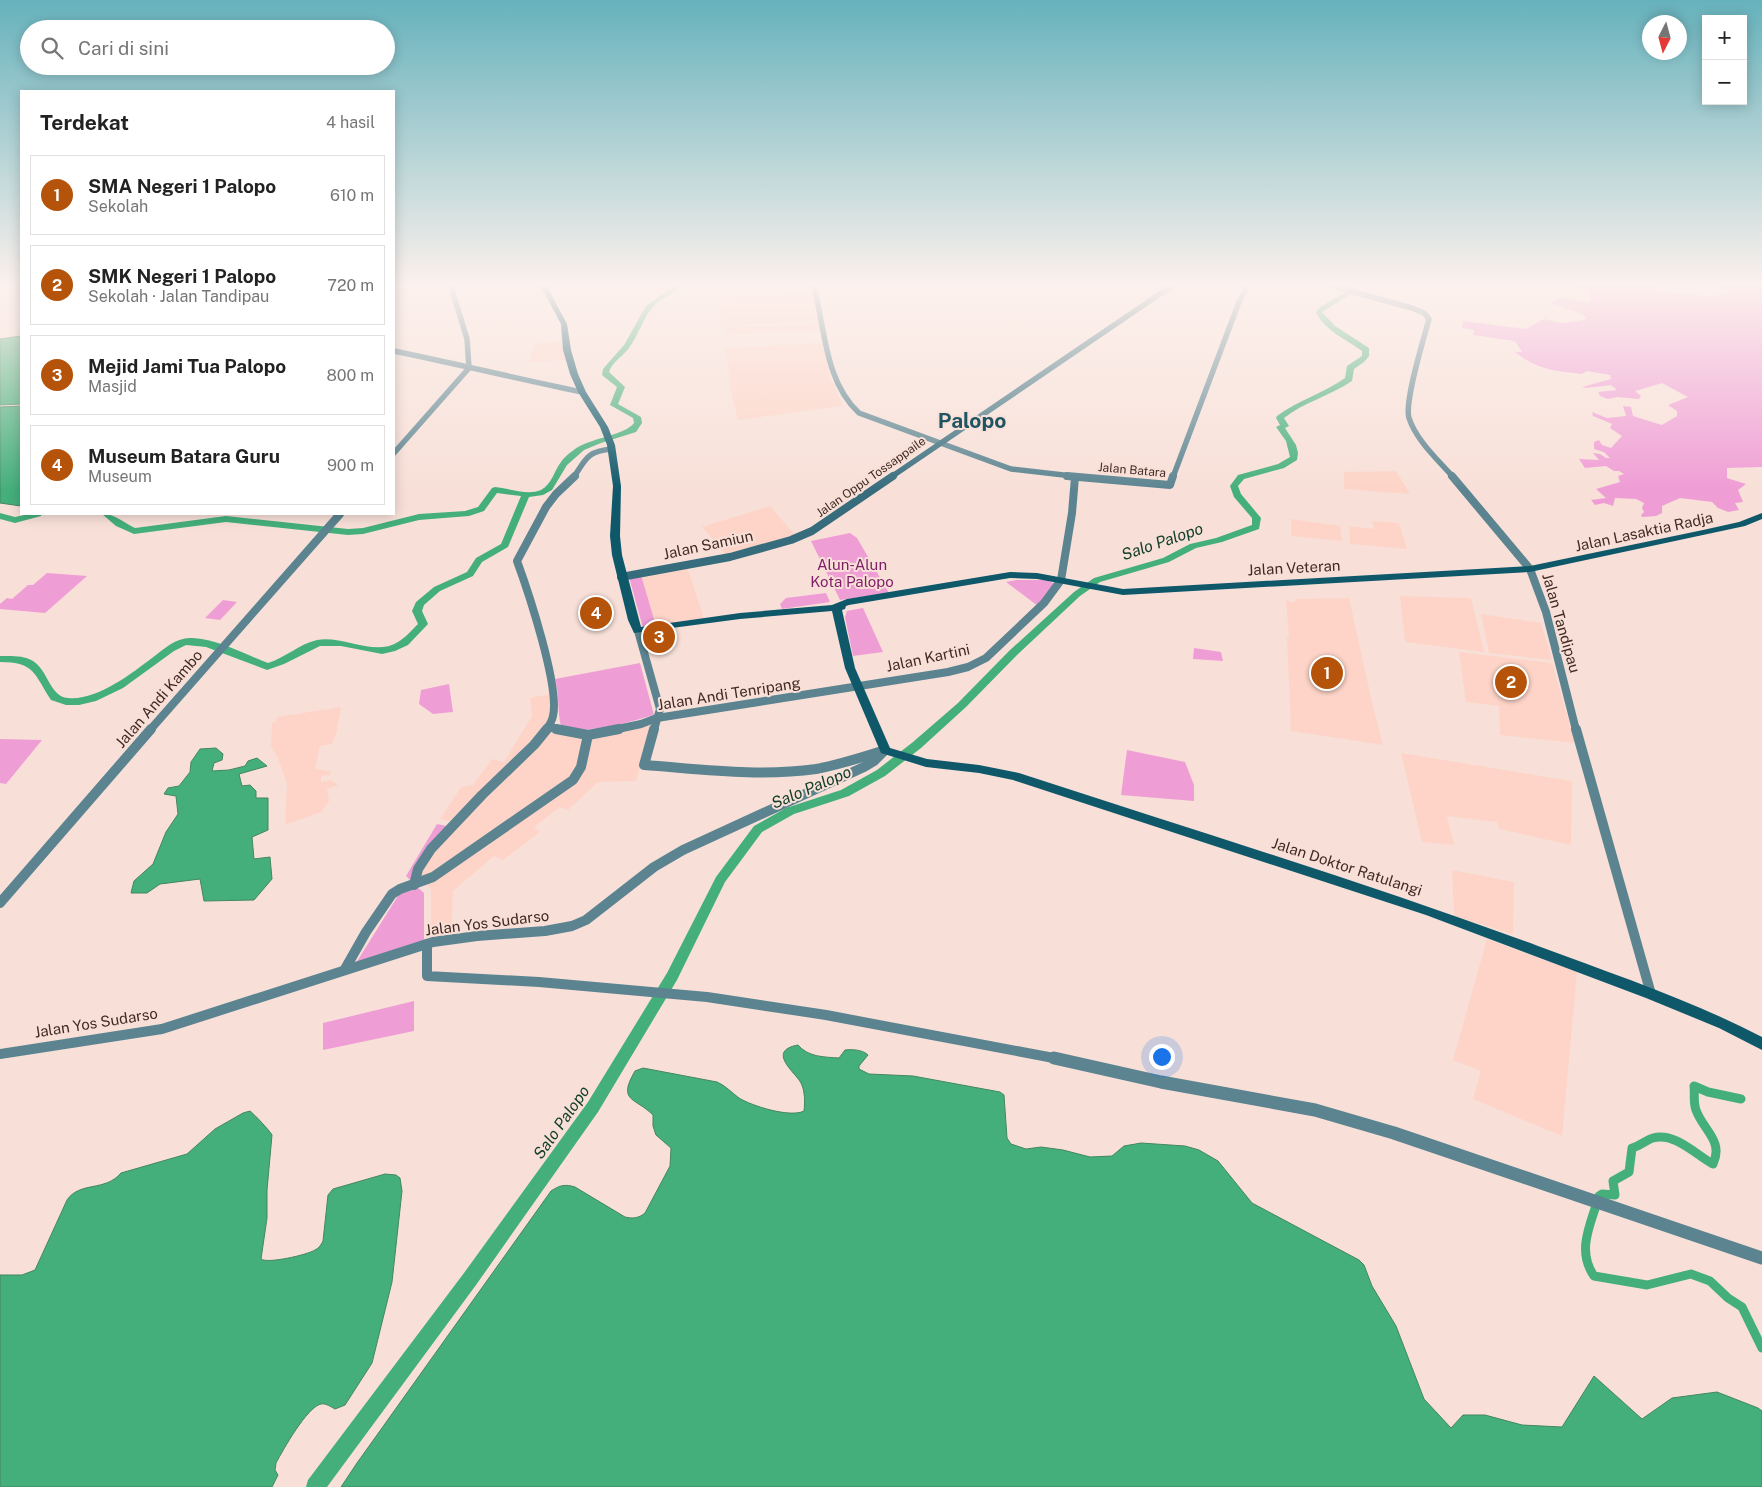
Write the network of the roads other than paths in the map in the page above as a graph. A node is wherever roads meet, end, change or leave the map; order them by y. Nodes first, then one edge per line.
1 (401, 352) edge
2 (467, 352) edge
3 (568, 352) edge
4 (829, 352) edge
5 (1072, 352) edge
6 (1221, 352) edge
7 (1421, 352) edge
8 (469, 368) junction
9 (582, 392) junction
10 (852, 408) joint
11 (610, 440) junction
12 (939, 443) junction
13 (395, 452) edge
14 (1075, 477) junction
15 (339, 515) edge
16 (1762, 516) edge
17 (800, 536) joint
18 (1530, 570) junction
19 (621, 577) junction
20 (1061, 580) junction
21 (836, 606) junction
22 (638, 631) junction
23 (856, 685) junction
24 (657, 718) junction
25 (548, 727) junction
26 (588, 736) junction
27 (888, 751) junction
28 (414, 884) junction
29 (0, 903) edge
30 (427, 944) junction
31 (345, 969) junction
32 (645, 992) joint
33 (1652, 994) junction
34 (1762, 1044) edge
35 (0, 1054) edge
36 (1577, 1196) joint
37 (1615, 1208) joint
38 (1762, 1258) edge

1 - 8 street
2 - 8 street
3 - 9 highway
4 - 10 street
5 - 12 main road, Jalan Oppu Tossappaile
6 - 14 street, Jalan Batara
7 - 18 street, Jalan Tandipau
8 - 9 street
8 - 13 street
9 - 11 highway
10 - 12 street, Jalan Batara
11 - 19 highway
11 - 25 street
12 - 14 street, Jalan Batara
12 - 17 main road, Jalan Oppu Tossappaile
14 - 20 street
15 - 29 street, Jalan Andi Kambo
16 - 18 highway, Jalan Lasaktia Radja
17 - 19 main road, Jalan Samiun
18 - 20 highway, Jalan Veteran
18 - 33 street, Jalan Tandipau
19 - 22 highway
20 - 21 highway, Jalan Veteran
20 - 23 street, Jalan Kartini
21 - 22 highway, Jalan Veteran
21 - 23 highway
22 - 24 street
23 - 24 street, Jalan Andi Tenripang
23 - 27 highway
24 - 26 street, Jalan Andi Tenripang
24 - 27 street
25 - 26 street, Jalan Andi Tenripang
25 - 28 street
26 - 28 street
27 - 30 street, Jalan Yos Sudarso
27 - 33 highway, Jalan Doktor Ratulangi
28 - 31 street
30 - 31 street, Jalan Yos Sudarso
30 - 32 street
31 - 35 street, Jalan Yos Sudarso
32 - 36 street
33 - 34 highway, Jalan Doktor Ratulangi
36 - 37 street
37 - 38 street

